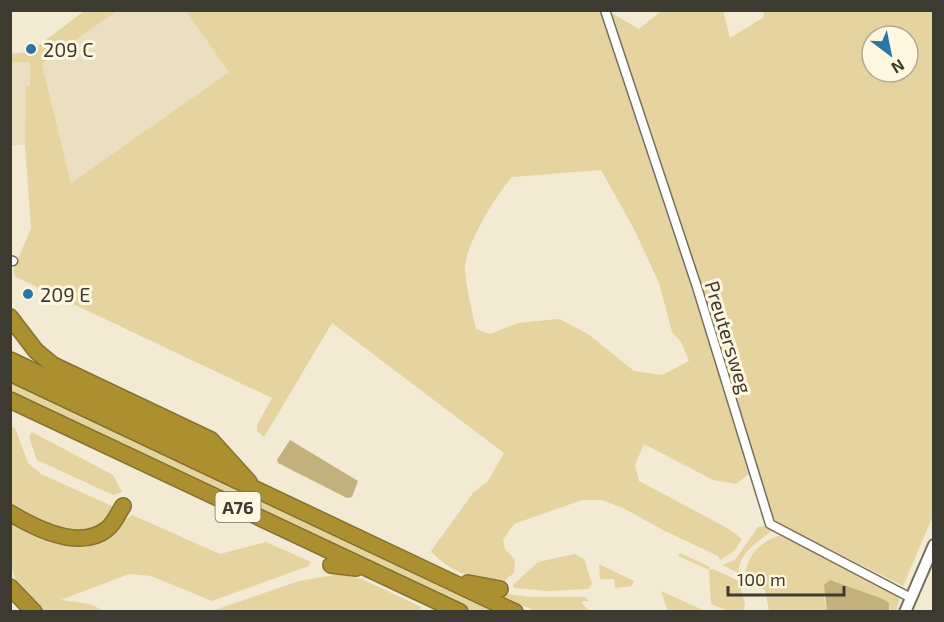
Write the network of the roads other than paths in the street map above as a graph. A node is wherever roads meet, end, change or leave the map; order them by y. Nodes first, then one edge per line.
1 (605, 10) edge
2 (12, 318) edge
3 (10, 360) edge
4 (10, 373) edge
5 (10, 400) edge
6 (231, 460) junction
7 (253, 486) junction
8 (123, 506) dead end
9 (10, 513) edge
10 (933, 545) edge
11 (330, 565) dead end
12 (374, 571) junction
13 (446, 579) junction
14 (10, 587) edge
15 (500, 589) dead end
16 (910, 598) junction
17 (34, 612) edge
18 (460, 612) edge
19 (515, 612) edge
20 (905, 612) edge

1 - 16 street, Preutersweg
2 - 6 highway, A76
3 - 6 highway, A76
4 - 7 highway, A76
5 - 12 highway, A76
6 - 7 highway, A76
7 - 13 highway, A76
8 - 9 highway
10 - 16 street
11 - 12 highway, A76
12 - 18 highway, A76
13 - 15 highway, A76
13 - 19 highway, A76
14 - 17 highway
16 - 20 street

